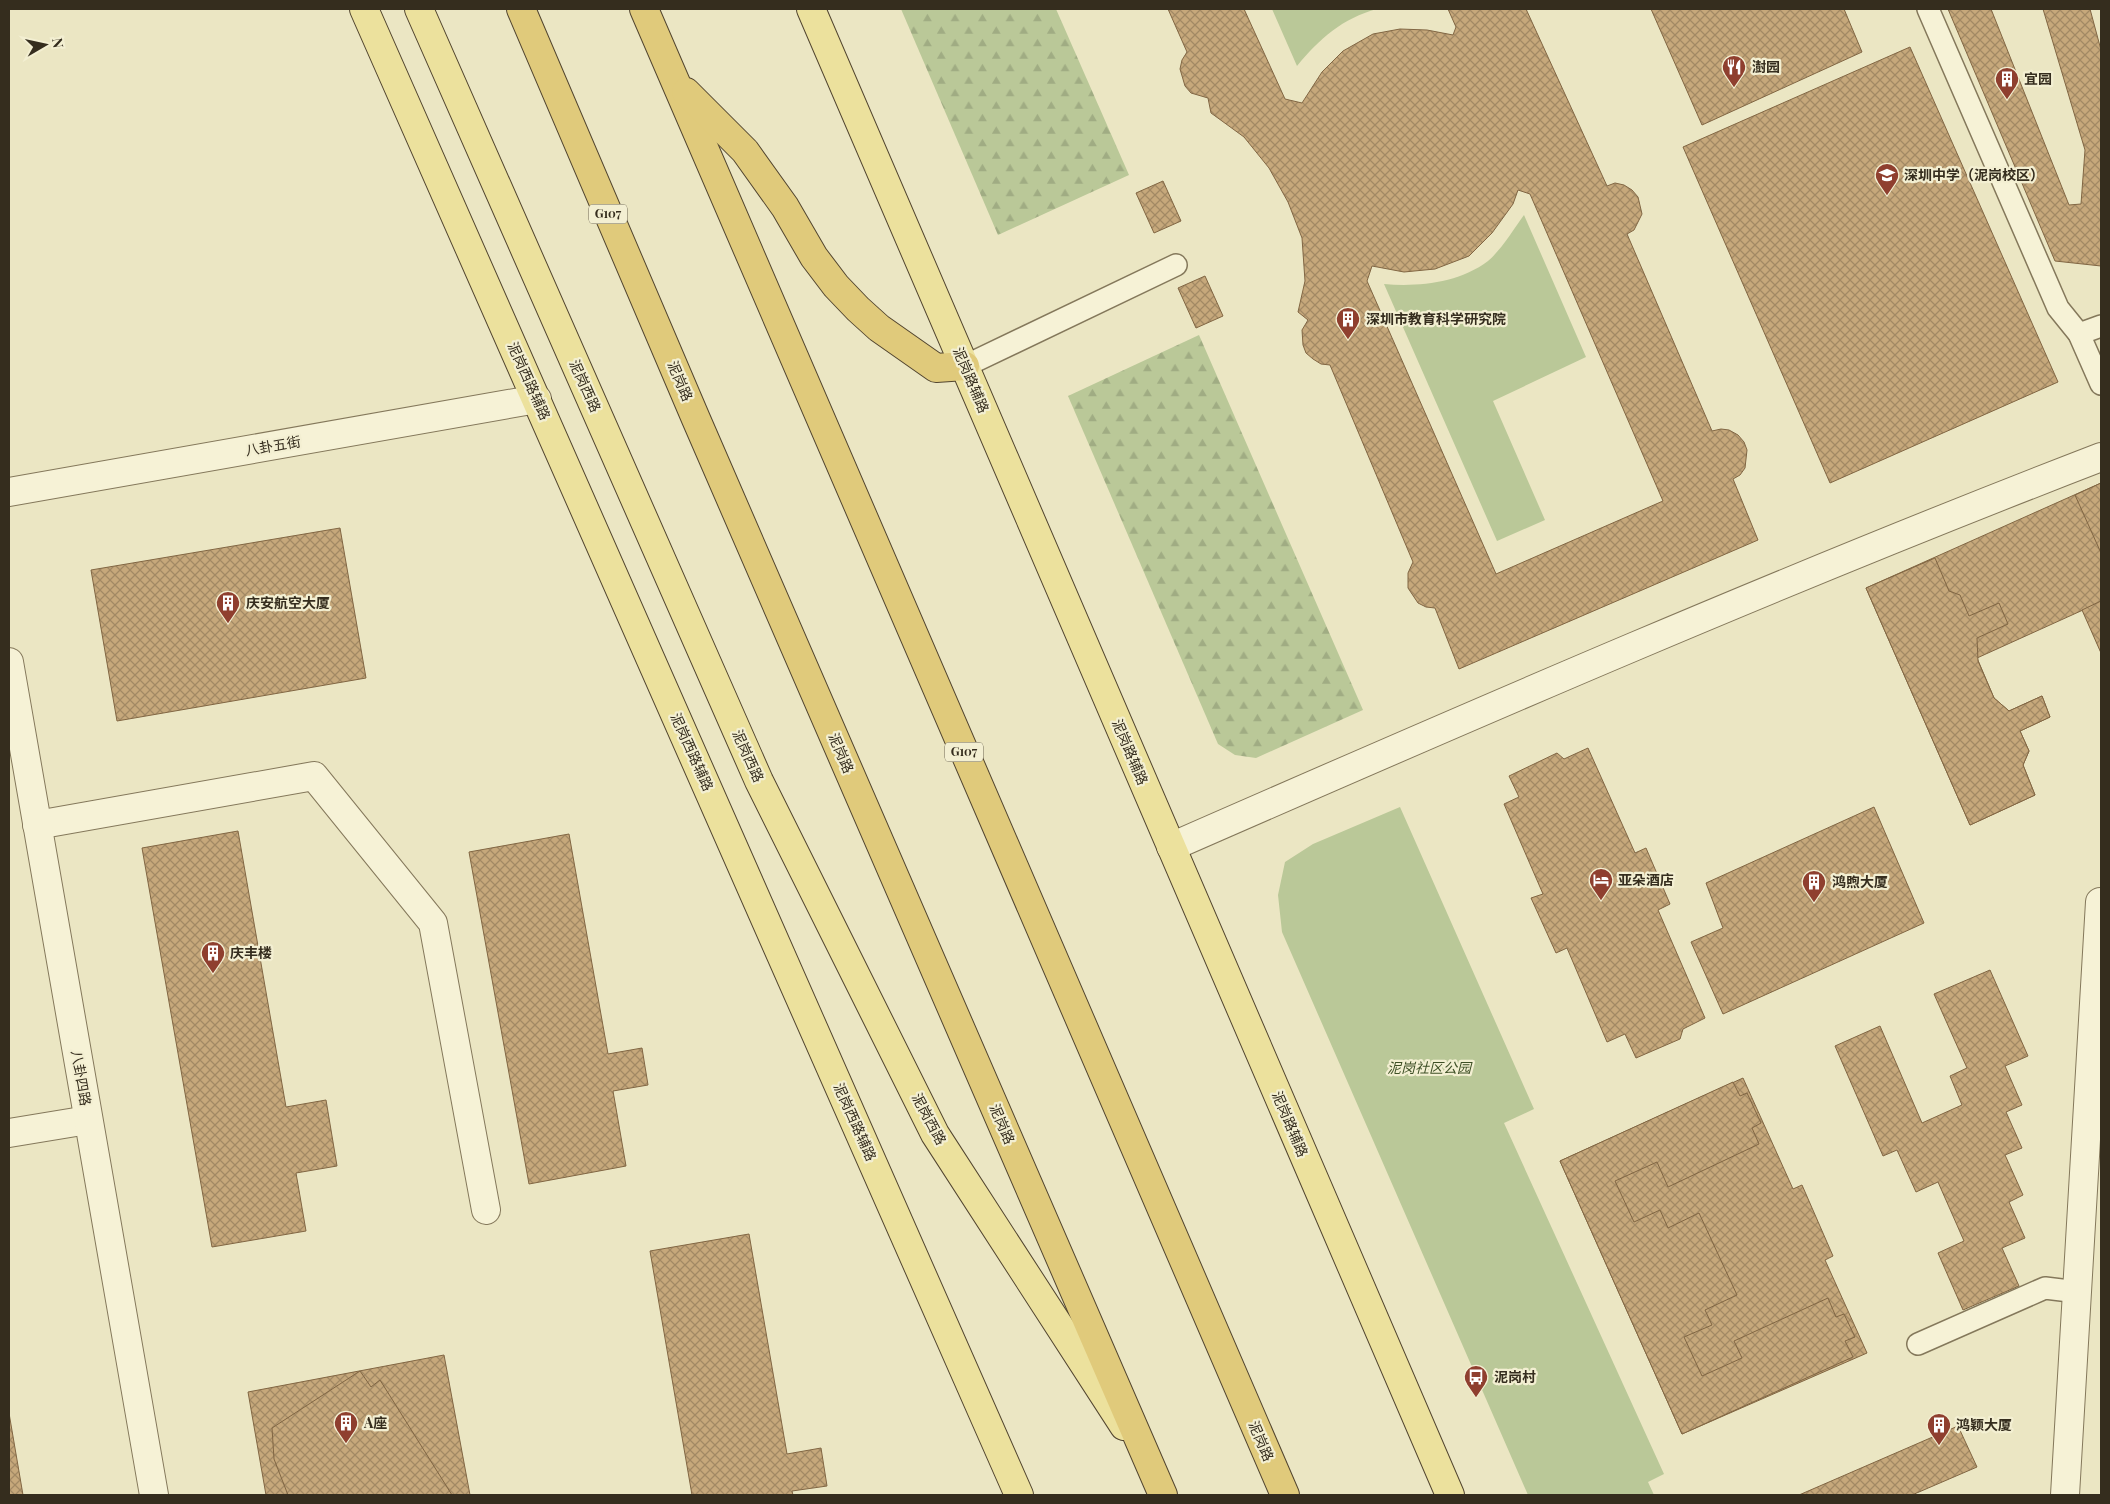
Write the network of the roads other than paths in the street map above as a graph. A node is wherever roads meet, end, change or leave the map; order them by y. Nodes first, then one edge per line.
1 (364, 9) edge
2 (419, 9) edge
3 (521, 9) edge
4 (644, 9) edge
5 (811, 9) edge
6 (1928, 9) edge
7 (675, 81) junction
8 (1176, 265) dead end
9 (2101, 326) edge
10 (2079, 334) junction
11 (965, 366) junction
12 (2101, 384) edge
13 (537, 399) junction
14 (2101, 457) edge
15 (9, 492) edge
16 (9, 662) edge
17 (37, 824) junction
18 (1171, 847) junction
19 (2100, 902) dead end
20 (88, 1120) junction
21 (9, 1133) edge
22 (486, 1210) dead end
23 (2078, 1292) junction
24 (1918, 1344) dead end
25 (1150, 1466) junction
26 (154, 1495) edge
27 (1019, 1495) edge
28 (1157, 1495) edge
29 (1163, 1495) edge
30 (1285, 1495) edge
31 (1450, 1495) edge
32 (2065, 1495) edge

1 - 13 main road, 泥岗西路辅路
2 - 25 main road, 泥岗西路
3 - 25 highway, 泥岗路 / G107
4 - 7 highway, 泥岗路 / G107
5 - 11 main road, 泥岗路辅路
6 - 10 lane
7 - 11 highway
7 - 30 highway, 泥岗路 / G107
8 - 11 lane
9 - 10 lane
10 - 12 lane
11 - 18 main road, 泥岗路辅路
13 - 15 street, 八卦五街
13 - 27 main road, 泥岗西路辅路
14 - 18 street
16 - 17 street, 八卦四路
17 - 20 street, 八卦四路
17 - 22 street
18 - 31 main road, 泥岗路辅路
19 - 23 street
20 - 21 street
20 - 26 street, 八卦四路
23 - 24 lane
23 - 32 street
25 - 28 highway
25 - 29 highway, 泥岗路 / G107

